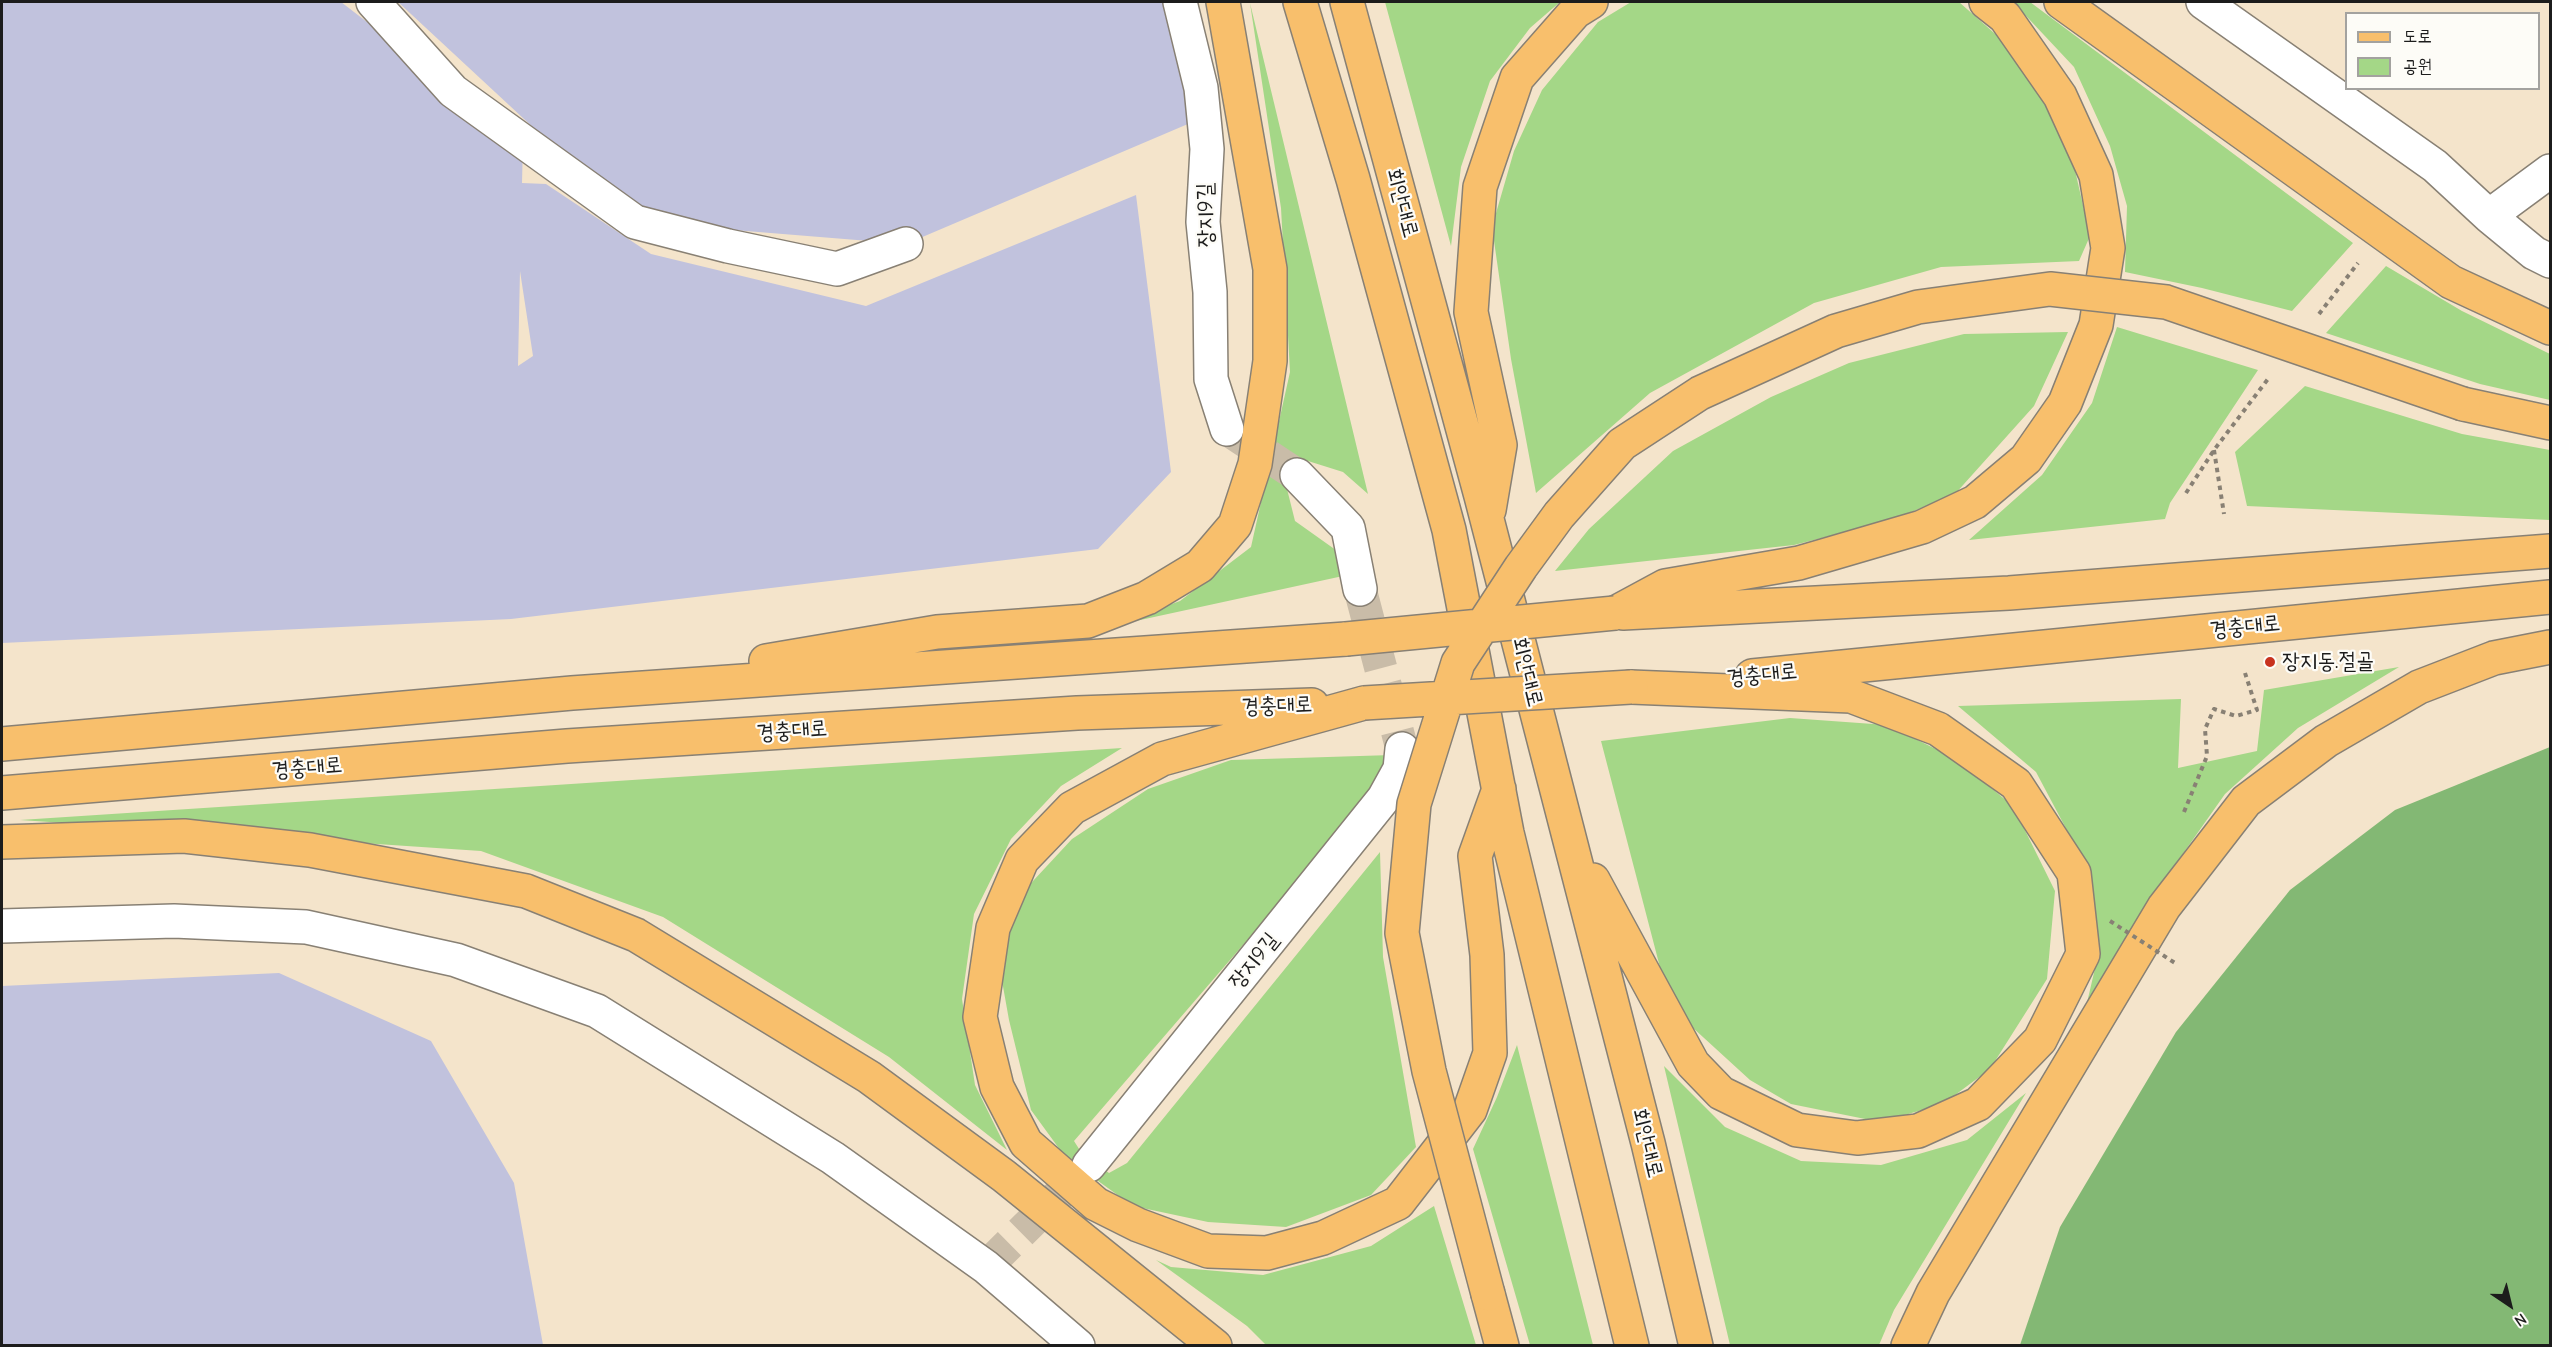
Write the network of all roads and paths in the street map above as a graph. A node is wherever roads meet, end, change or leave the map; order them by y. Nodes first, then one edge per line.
1 (373, 2) edge
2 (1180, 2) edge
3 (1223, 2) edge
4 (1300, 2) edge
5 (1347, 2) edge
6 (1591, 2) edge
7 (1986, 2) edge
8 (2061, 2) edge
9 (2203, 2) edge
10 (2550, 171) edge
11 (2488, 216) junction
12 (906, 244) dead end
13 (2550, 261) edge
14 (2550, 328) edge
15 (2550, 423) edge
16 (1227, 429) tunnel mouth
17 (1297, 476) tunnel mouth
18 (2186, 493) dead end
19 (2223, 514) dead end
20 (1488, 521) junction
21 (2550, 551) edge
22 (1360, 589) tunnel mouth
23 (2550, 597) edge
24 (1615, 614) junction
25 (2550, 647) edge
26 (2245, 673) dead end
27 (1631, 687) junction
28 (572, 693) junction
29 (1364, 703) junction
30 (2, 744) edge
31 (1402, 749) tunnel mouth
32 (1499, 789) junction
33 (2, 794) edge
34 (2181, 820) dead end
35 (1568, 833) junction
36 (2, 842) edge
37 (2115, 912) dead end
38 (2, 926) edge
39 (2175, 963) dead end
40 (1089, 1165) tunnel mouth
41 (1078, 1346) edge
42 (1215, 1346) edge
43 (1502, 1346) edge
44 (1632, 1346) edge
45 (1696, 1346) edge
46 (1908, 1346) edge

1 - 12 street
2 - 16 street, 장지9길
3 - 28 main road
4 - 32 main road, 회안대로
5 - 20 main road, 회안대로
6 - 20 main road
7 - 24 main road
8 - 14 main road
9 - 11 street
10 - 11 street
11 - 13 street
15 - 43 main road, bridge
17 - 22 street
18 - 19 path
20 - 35 main road, 회안대로
21 - 24 main road
23 - 27 main road, 경충대로
24 - 28 main road, bridge
25 - 46 main road
26 - 34 path
27 - 29 main road, 경충대로, bridge
27 - 35 main road
28 - 30 main road
29 - 32 main road
29 - 33 main road, 경충대로
31 - 40 street, 장지9길
32 - 44 main road, 회안대로
35 - 45 main road, 회안대로
36 - 42 main road
37 - 39 path, bridge
38 - 41 street

